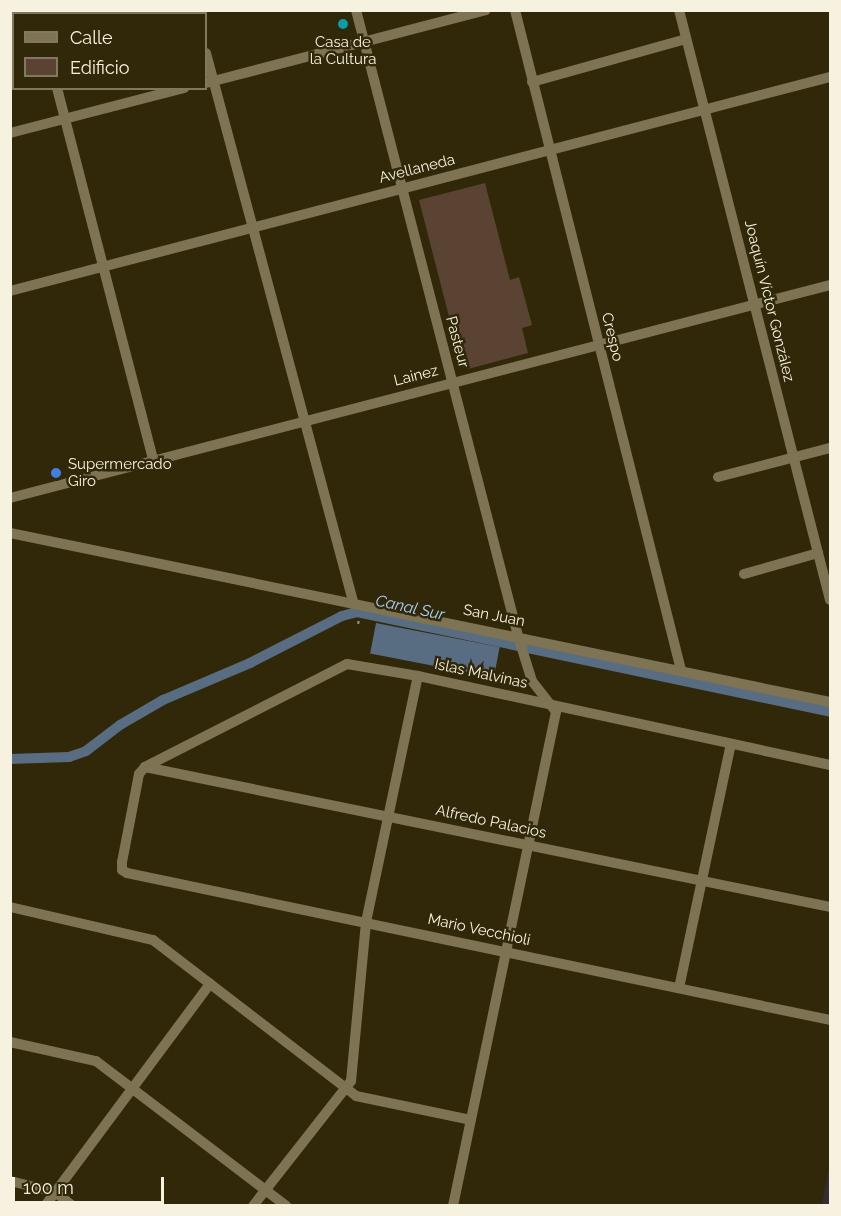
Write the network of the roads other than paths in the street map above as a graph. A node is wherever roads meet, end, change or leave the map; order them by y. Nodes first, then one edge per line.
1 (356, 10) edge
2 (486, 10) edge
3 (515, 10) edge
4 (679, 10) edge
5 (686, 39) junction
6 (364, 42) junction
7 (207, 63) edge
8 (831, 77) edge
9 (209, 82) edge
10 (532, 82) junction
11 (58, 90) edge
12 (176, 90) edge
13 (704, 109) junction
14 (65, 119) junction
15 (10, 133) edge
16 (549, 150) junction
17 (402, 188) junction
18 (251, 226) junction
19 (103, 266) junction
20 (831, 285) edge
21 (10, 291) edge
22 (755, 306) junction
23 (598, 344) junction
24 (452, 382) junction
25 (302, 420) junction
26 (831, 448) edge
27 (794, 458) junction
28 (153, 459) junction
29 (718, 477) dead end
30 (10, 498) edge
31 (10, 533) edge
32 (818, 553) junction
33 (744, 574) dead end
34 (831, 600) edge
35 (357, 607) junction
36 (518, 636) junction
37 (681, 670) junction
38 (418, 676) junction
39 (531, 677) junction
40 (519, 698) junction
41 (831, 702) edge
42 (554, 705) junction
43 (730, 744) junction
44 (831, 765) edge
45 (145, 767) junction
46 (388, 816) junction
47 (527, 845) junction
48 (702, 880) junction
49 (10, 907) edge
50 (831, 907) edge
51 (366, 922) junction
52 (507, 951) junction
53 (210, 984) junction
54 (678, 988) junction
55 (831, 1020) edge
56 (10, 1042) edge
57 (131, 1089) junction
58 (346, 1090) junction
59 (471, 1120) junction
60 (10, 1181) edge
61 (266, 1190) junction
62 (55, 1192) junction
63 (45, 1206) edge
64 (73, 1206) edge
65 (253, 1206) edge
66 (286, 1206) edge
67 (453, 1206) edge

1 - 6 street, Pasteur
2 - 6 street
3 - 10 street, Crespo
4 - 5 street, Joaquín Víctor González
5 - 10 street
5 - 13 street, Joaquín Víctor González
6 - 9 street
6 - 17 street, Pasteur
7 - 9 street
8 - 13 street, Avellaneda
9 - 18 street
10 - 16 street, Crespo
11 - 14 street
12 - 14 street
13 - 16 street, Avellaneda
13 - 22 street, Joaquín Víctor González
14 - 15 street
14 - 19 street
16 - 17 street, Avellaneda
16 - 23 street, Crespo
17 - 18 street, Avellaneda
17 - 24 street, Pasteur
18 - 19 street, Avellaneda
18 - 25 street
19 - 21 street, Avellaneda
19 - 28 street
20 - 22 street, Lainez
22 - 23 street, Lainez
22 - 27 street, Joaquín Víctor González
23 - 24 street, Lainez
23 - 37 street, Crespo
24 - 25 street, Lainez
24 - 36 street, Pasteur
25 - 28 street, Lainez
25 - 35 street
26 - 27 street
27 - 29 street
27 - 32 street, Joaquín Víctor González
28 - 30 street, Lainez
31 - 35 street, San Juan
32 - 33 street
32 - 34 street, Joaquín Víctor González
35 - 36 street, San Juan
36 - 37 street, San Juan
36 - 39 street, Pasteur
37 - 41 street, San Juan
38 - 40 street, Islas Malvinas
38 - 45 street, Islas Malvinas
38 - 46 street
39 - 40 street
39 - 42 street, Pasteur
40 - 42 street, Islas Malvinas
42 - 43 street, Islas Malvinas
42 - 47 street
43 - 44 street, Islas Malvinas
43 - 48 street
45 - 46 street, Alfredo Palacios
45 - 51 street, Mario Vecchioli
46 - 47 street, Alfredo Palacios
46 - 51 street
47 - 48 street, Alfredo Palacios
47 - 52 street
48 - 50 street, Alfredo Palacios
48 - 54 street
49 - 53 street
51 - 52 street, Mario Vecchioli
51 - 58 street
52 - 54 street, Mario Vecchioli
52 - 59 street
53 - 57 street
53 - 58 street
54 - 55 street, Mario Vecchioli
56 - 57 street
57 - 61 street
57 - 62 street
58 - 59 street
58 - 61 street
59 - 67 street
60 - 62 street
61 - 65 street
61 - 66 street
62 - 63 street
62 - 64 street

